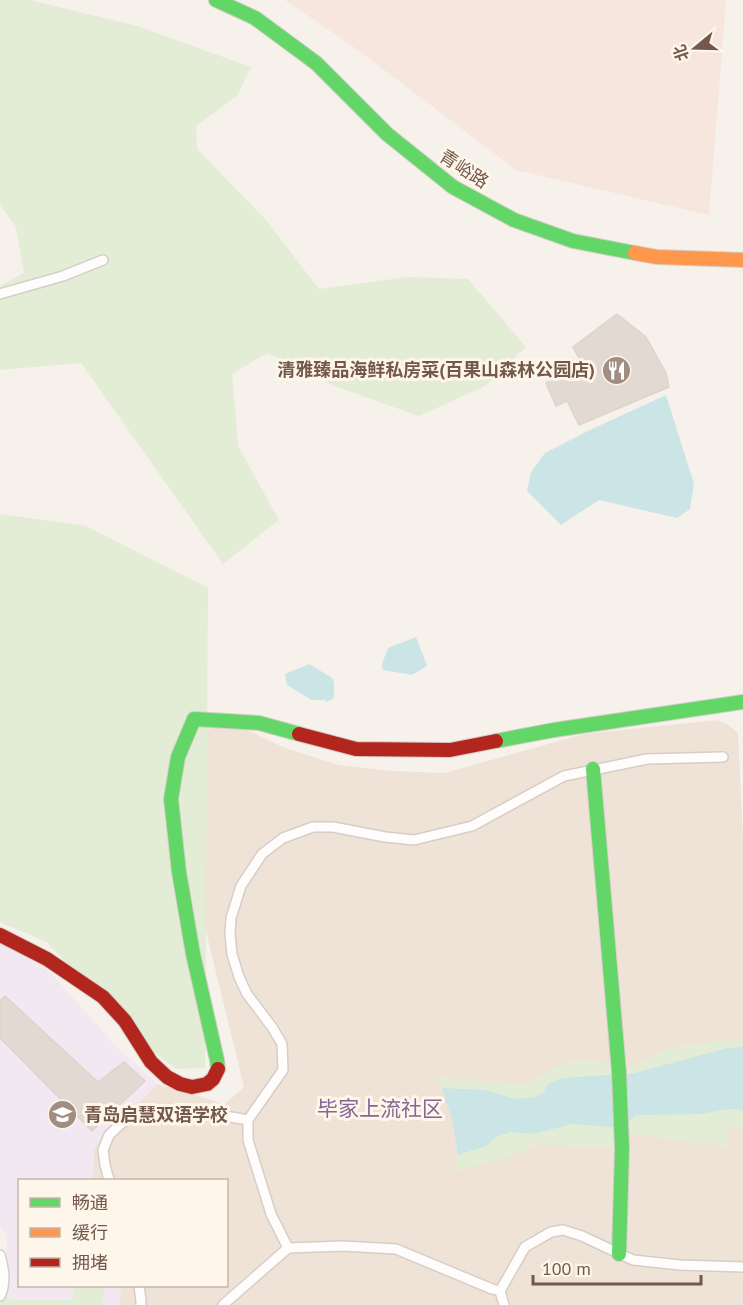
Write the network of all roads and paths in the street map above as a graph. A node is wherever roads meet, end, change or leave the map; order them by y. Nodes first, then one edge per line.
1 (216, 0) edge
2 (103, 260) dead end
3 (743, 260) edge
4 (0, 294) edge
5 (743, 702) edge
6 (723, 757) dead end
7 (593, 769) junction
8 (0, 935) edge
9 (248, 1120) junction
10 (109, 1179) edge
11 (288, 1248) junction
12 (619, 1254) junction
13 (0, 1256) edge
14 (743, 1268) edge
15 (139, 1287) edge
16 (500, 1291) junction
17 (0, 1296) edge
18 (141, 1305) edge
19 (223, 1305) edge
20 (504, 1305) edge

1 - 3 street, 青峪路
2 - 4 street
5 - 8 street
6 - 7 street
7 - 9 street
7 - 12 street
9 - 10 street
9 - 11 street
11 - 16 street
11 - 19 street
12 - 14 street
12 - 16 street
13 - 17 street
15 - 18 street
16 - 20 street

